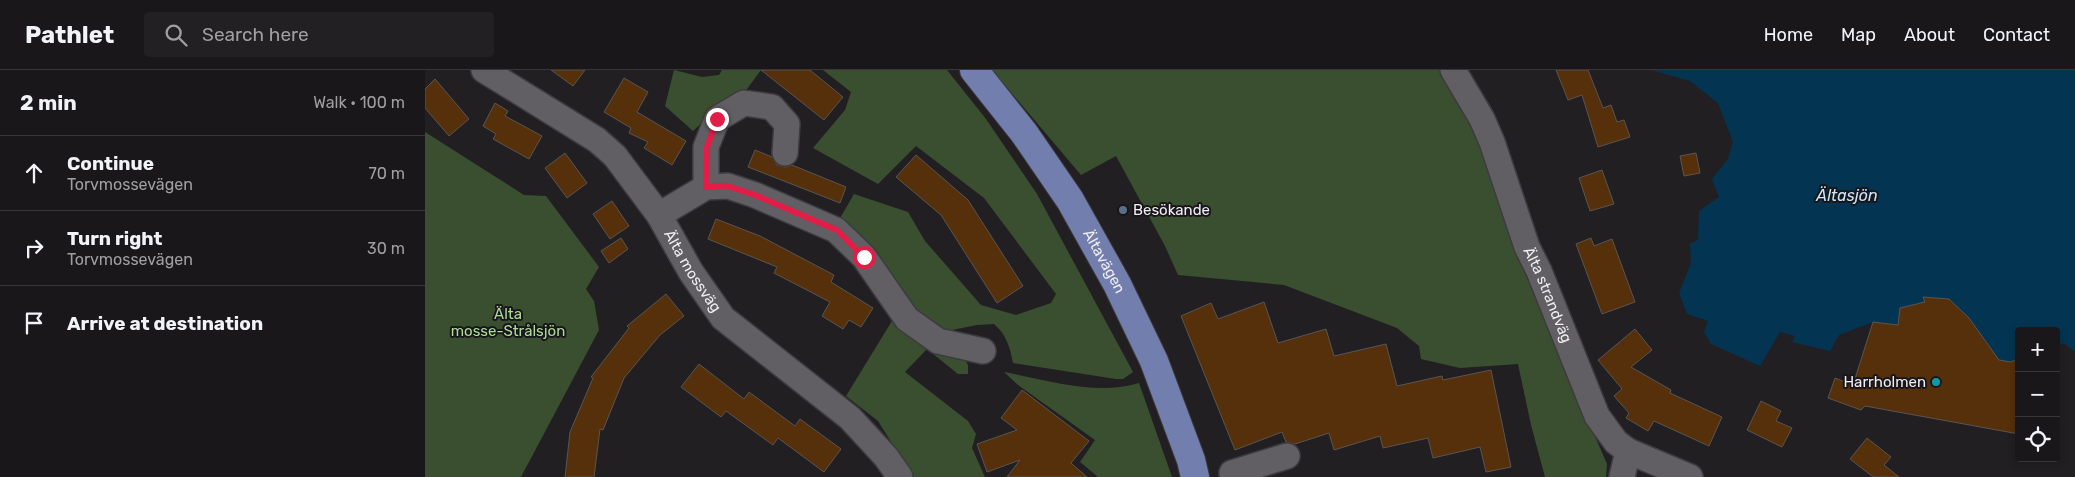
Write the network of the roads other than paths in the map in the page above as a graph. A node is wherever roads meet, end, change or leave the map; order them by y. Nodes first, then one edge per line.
1 (484, 70) edge
2 (973, 70) edge
3 (1453, 70) edge
4 (785, 152) dead end
5 (706, 187) junction
6 (659, 215) junction
7 (983, 351) dead end
8 (1628, 451) junction
9 (1287, 456) dead end
10 (1232, 473) dead end
11 (900, 477) edge
12 (1195, 477) edge
13 (1622, 477) edge
14 (1690, 477) edge

1 - 6 street, Älta mossväg
2 - 12 main road, Ältavägen
3 - 8 street, Älta strandväg
4 - 5 street
5 - 6 street
5 - 7 street
6 - 11 street, Älta mossväg
8 - 13 street
8 - 14 street, Älta strandväg
9 - 10 street

